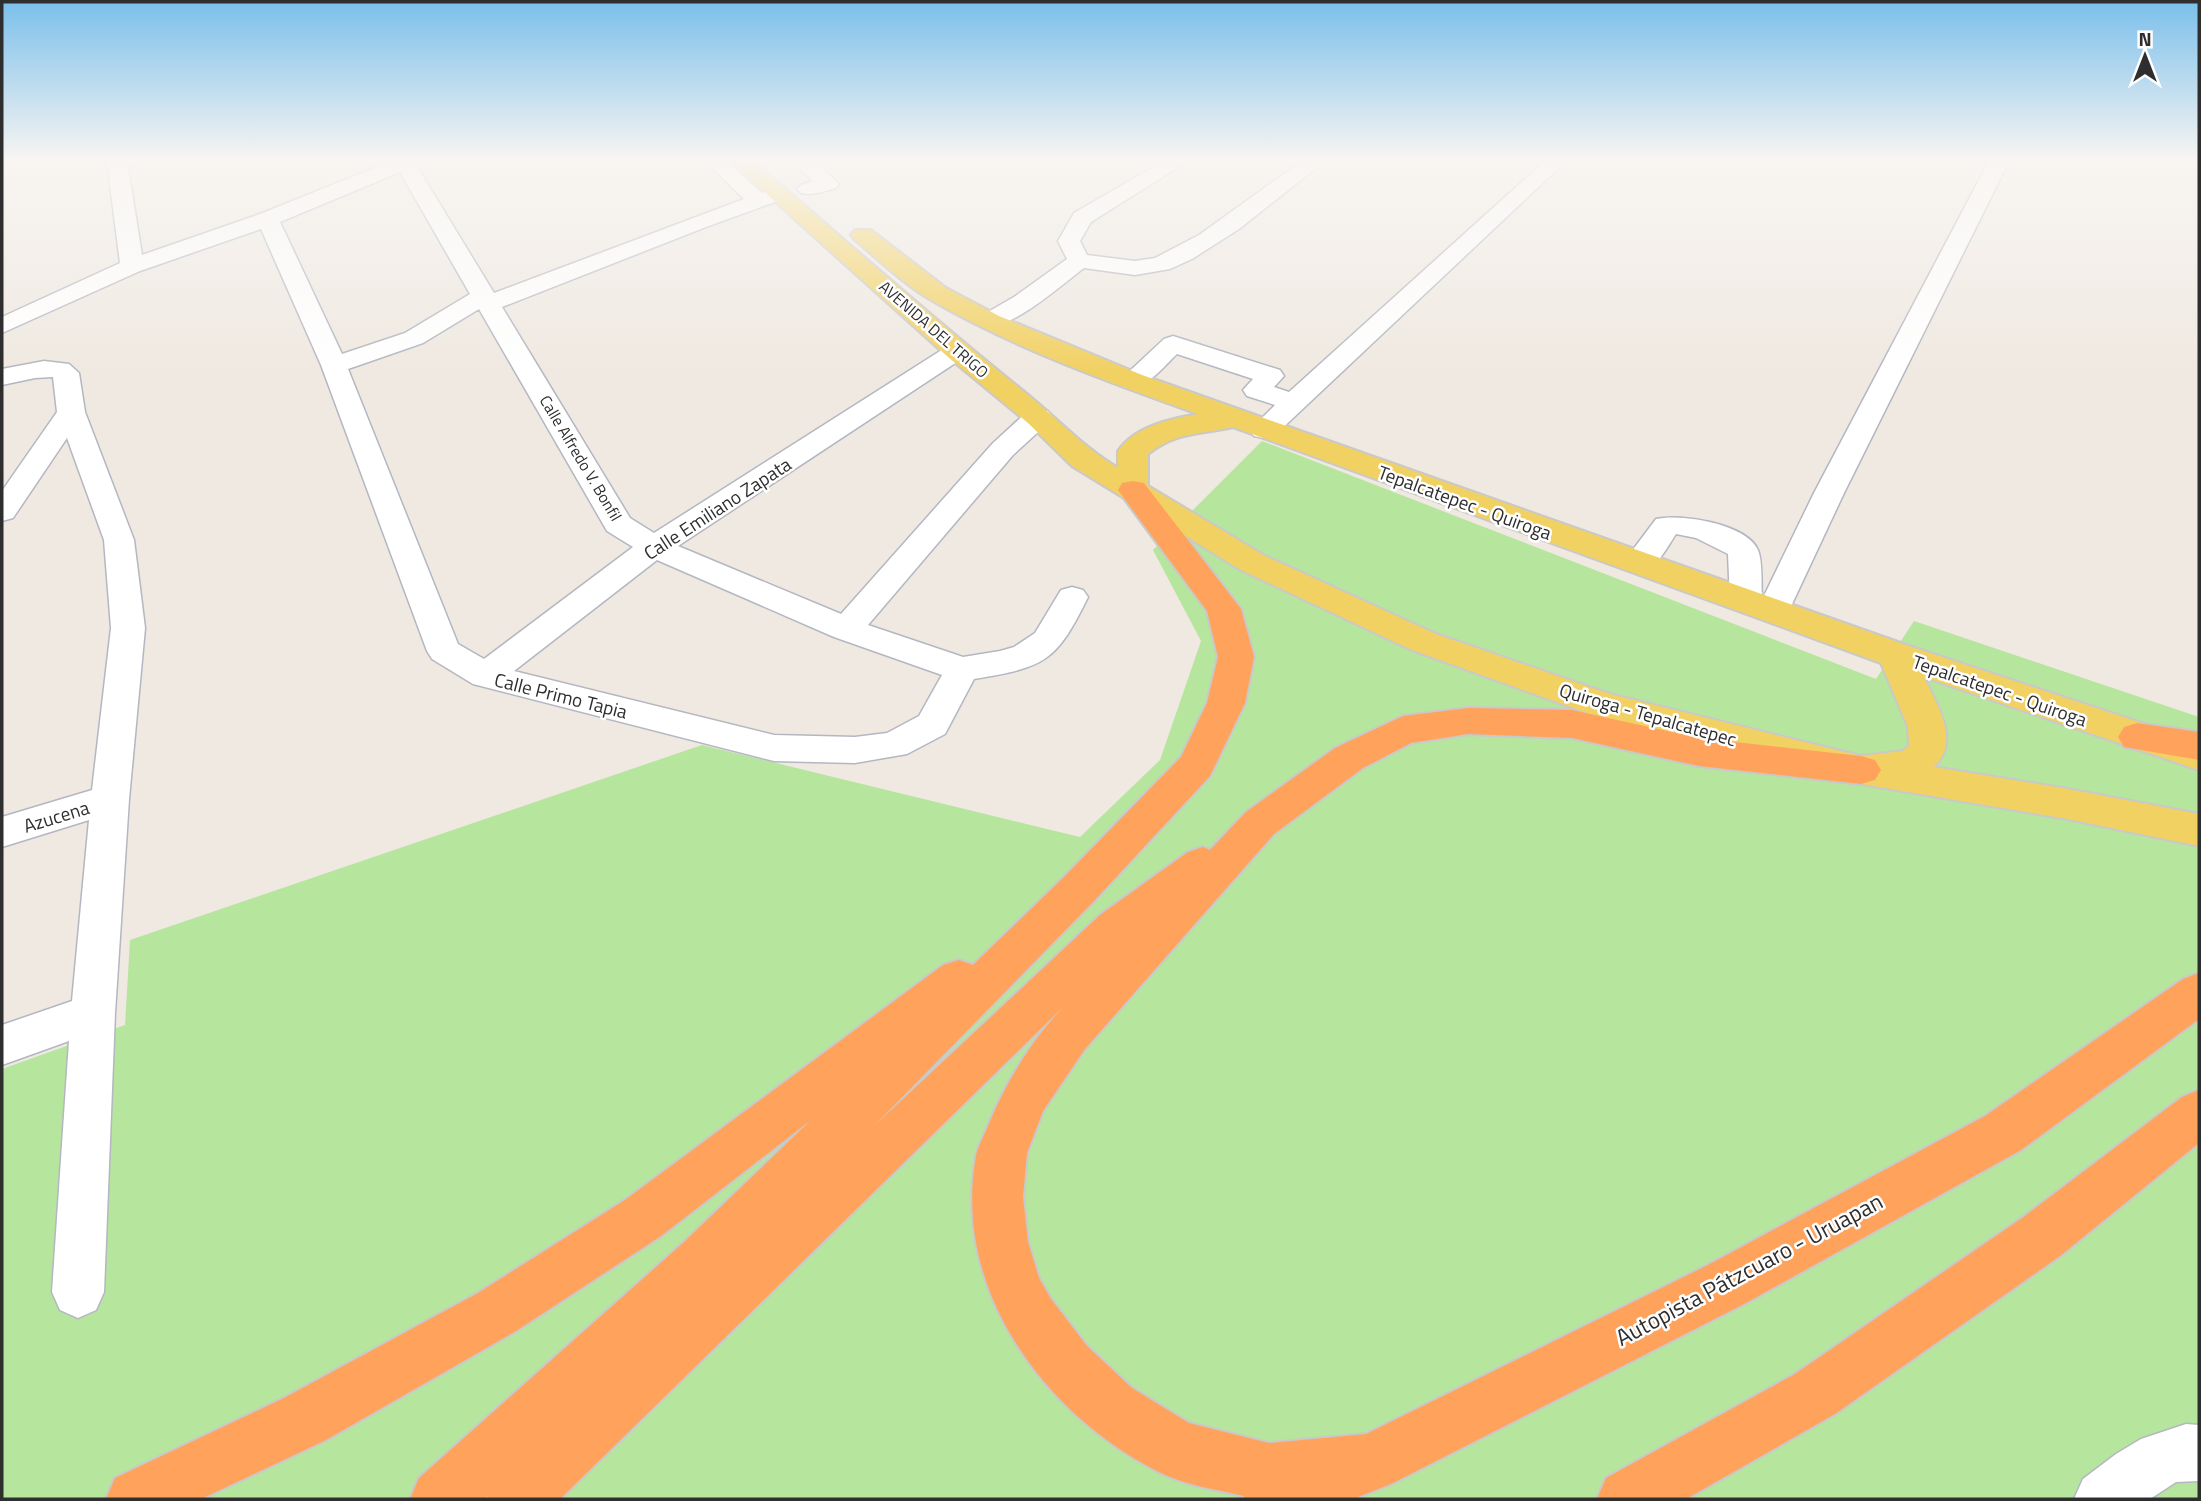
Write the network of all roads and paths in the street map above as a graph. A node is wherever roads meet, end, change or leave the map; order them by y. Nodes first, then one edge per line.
1 (127, 231) edge
2 (233, 231) edge
3 (273, 231) edge
4 (442, 231) edge
5 (675, 231) edge
6 (811, 231) edge
7 (859, 231) edge
8 (1075, 231) edge
9 (1219, 231) edge
10 (1480, 231) edge
11 (1963, 231) edge
12 (1079, 261) junction
13 (132, 266) junction
14 (937, 293) junction
15 (486, 300) junction
16 (904, 304) junction
17 (990, 321) junction
18 (2, 326) edge
19 (957, 351) junction
20 (334, 365) junction
21 (2, 377) edge
22 (1132, 381) junction
23 (1263, 383) junction
24 (1301, 395) junction
25 (71, 412) junction
26 (1038, 417) junction
27 (1232, 419) junction
28 (1264, 430) junction
29 (1133, 490) junction
30 (2, 512) edge
31 (654, 547) junction
32 (1639, 563) junction
33 (1072, 597) dead end
34 (1760, 606) junction
35 (846, 629) junction
36 (1896, 654) junction
37 (962, 669) junction
38 (485, 677) junction
39 (2137, 737) junction
40 (2199, 746) edge
41 (2199, 756) edge
42 (1861, 770) junction
43 (110, 799) junction
44 (1260, 823) junction
45 (2199, 830) edge
46 (2, 832) edge
47 (1078, 890) junction
48 (2199, 993) edge
49 (93, 1013) junction
50 (2, 1045) edge
51 (2199, 1113) edge
52 (78, 1292) dead end
53 (2199, 1453) edge
54 (1370, 1463) junction
55 (136, 1499) edge
56 (440, 1499) edge
57 (517, 1499) edge
58 (1273, 1499) edge
59 (1627, 1499) edge
60 (2103, 1499) edge

1 - 13 street
2 - 13 street
3 - 20 street, Calle Primo Tapia
4 - 15 street, Calle Alfredo V. Bonfil
5 - 15 street
6 - 16 main road, AVENIDA DEL TRIGO
7 - 14 main road, Tepalcatepec - Quiroga
8 - 12 street
9 - 12 street
10 - 24 street
11 - 34 street
12 - 17 street
13 - 18 street
14 - 16 main road
14 - 17 main road, Tepalcatepec - Quiroga
15 - 20 street
15 - 31 street, Calle Alfredo V. Bonfil
16 - 19 main road, AVENIDA DEL TRIGO
17 - 22 main road, Tepalcatepec - Quiroga
19 - 26 main road, AVENIDA DEL TRIGO
19 - 31 street, Calle Emiliano Zapata
20 - 38 street, Calle Primo Tapia
21 - 25 street
22 - 23 street
22 - 27 main road, Tepalcatepec - Quiroga
23 - 24 street
23 - 27 street
24 - 28 street
25 - 30 street
25 - 43 street
26 - 29 main road, AVENIDA DEL TRIGO
26 - 35 street
27 - 28 main road, Tepalcatepec - Quiroga
27 - 29 main road
28 - 32 main road, Tepalcatepec - Quiroga
29 - 42 main road, Quiroga - Tepalcatepec
29 - 47 highway
31 - 35 street, Calle Alfredo V. Bonfil
31 - 38 street, Calle Emiliano Zapata
32 - 34 main road, Tepalcatepec - Quiroga
32 - 34 street
33 - 37 street
34 - 36 main road, Tepalcatepec - Quiroga
35 - 37 street, Calle Alfredo V. Bonfil
36 - 39 main road, Tepalcatepec - Quiroga
36 - 42 main road
37 - 38 street, Calle Primo Tapia
39 - 40 highway
39 - 41 main road, Tepalcatepec - Quiroga
42 - 44 highway
42 - 45 main road, Quiroga - Tepalcatepec
43 - 46 street, Azucena
43 - 49 street
44 - 54 highway
44 - 57 highway
47 - 55 highway
47 - 56 highway
48 - 54 highway, Autopista Pátzcuaro - Uruapan
49 - 50 street
49 - 52 street
51 - 59 highway
53 - 60 street
54 - 58 highway, Autopista Pátzcuaro - Uruapan

